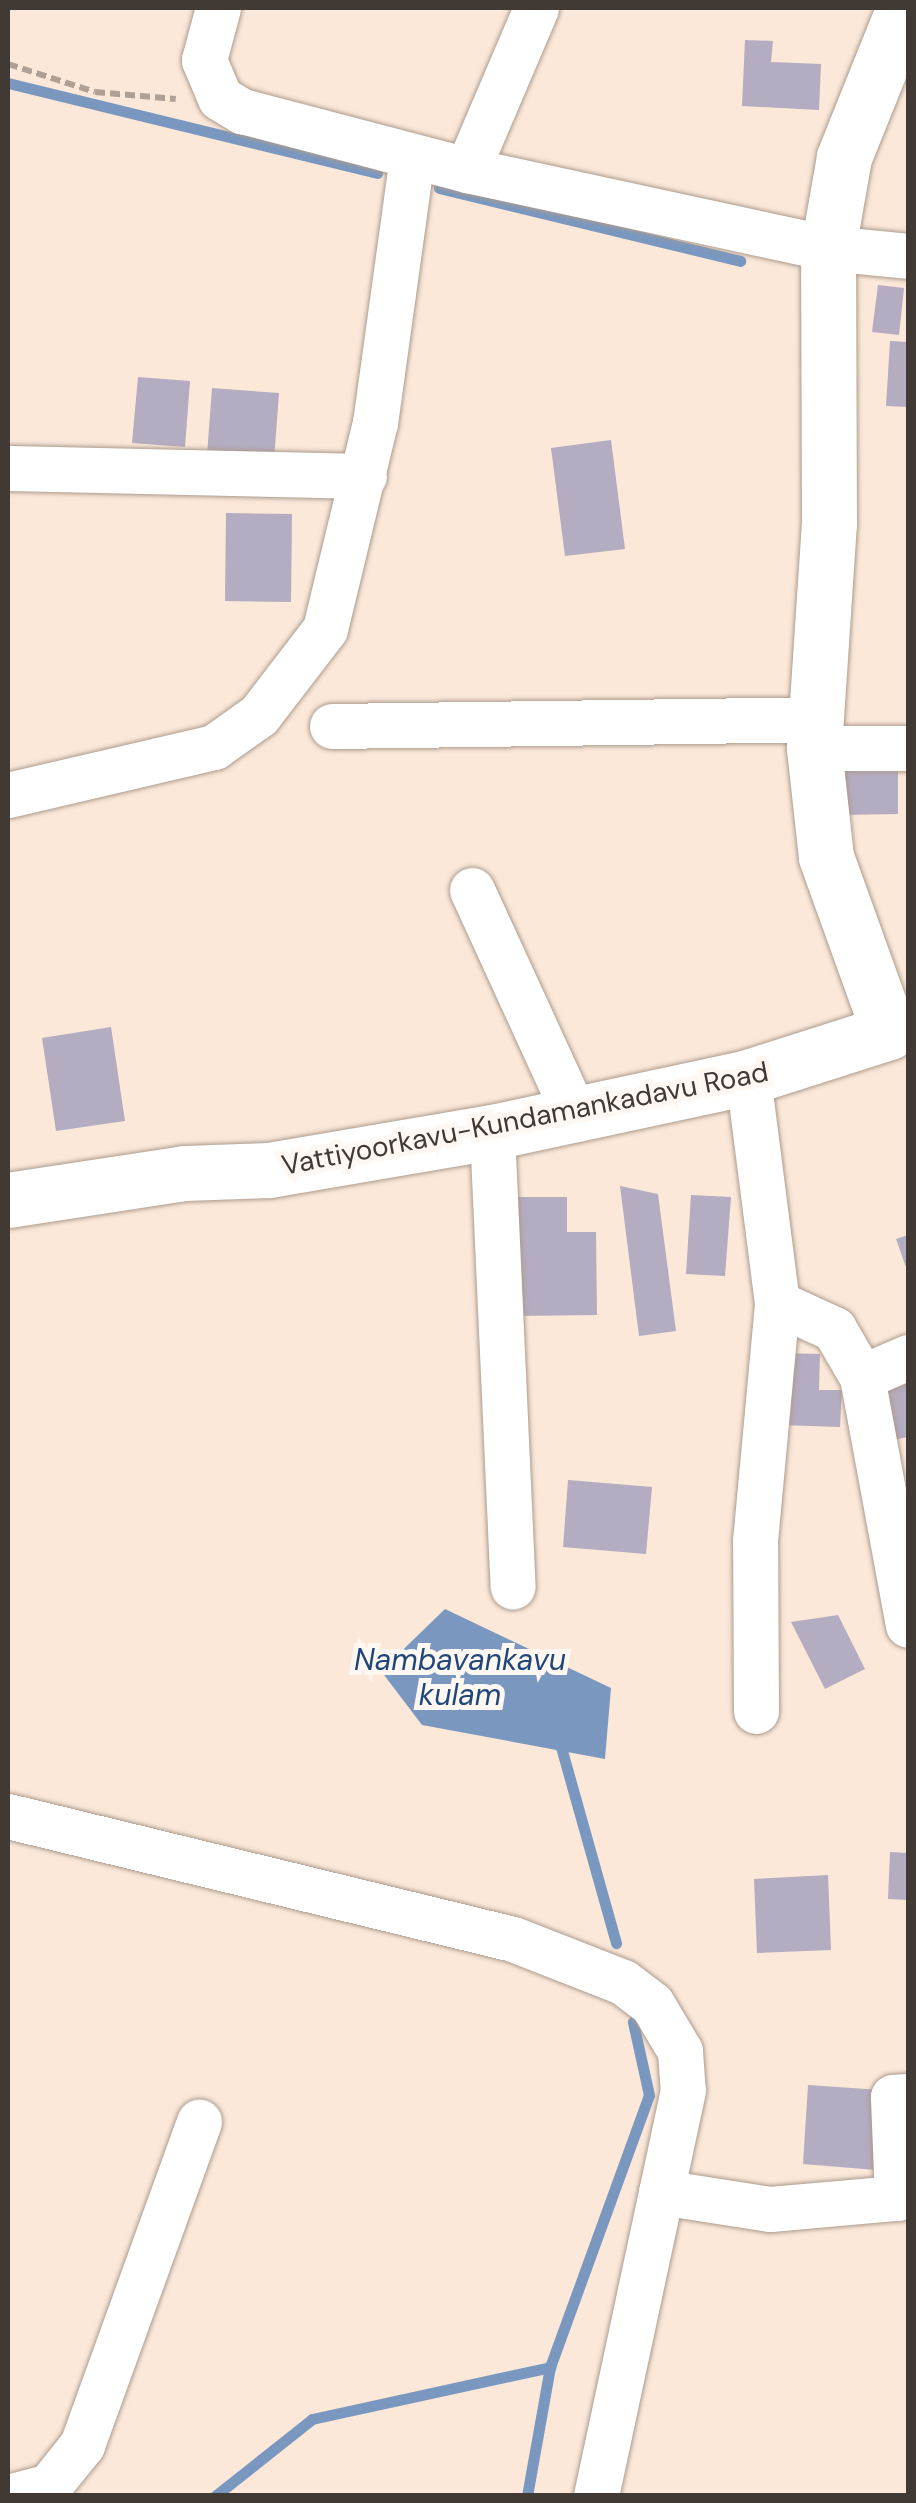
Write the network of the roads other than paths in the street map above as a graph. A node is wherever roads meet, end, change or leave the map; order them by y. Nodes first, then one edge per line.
1 (218, 8) edge
2 (536, 8) edge
3 (904, 8) edge
4 (412, 158) junction
5 (467, 170) junction
6 (828, 248) junction
7 (908, 256) edge
8 (8, 468) edge
9 (364, 476) junction
10 (332, 726) dead end
11 (815, 733) junction
12 (908, 748) edge
13 (8, 795) edge
14 (472, 890) dead end
15 (899, 1052) edge
16 (748, 1077) junction
17 (575, 1115) junction
18 (492, 1132) junction
19 (8, 1200) edge
20 (777, 1304) junction
21 (908, 1357) edge
22 (862, 1376) junction
23 (513, 1587) dead end
24 (908, 1625) edge
25 (756, 1710) dead end
26 (8, 1816) edge
27 (908, 2096) edge
28 (199, 2120) dead end
29 (661, 2192) junction
30 (12, 2496) edge
31 (596, 2496) edge

1 - 4 street
2 - 5 street
3 - 6 street, Vattiyoorkavu-Kundamankadavu Road
4 - 5 street
4 - 9 street
5 - 6 street
6 - 7 street
6 - 11 street, Vattiyoorkavu-Kundamankadavu Road
8 - 9 street
9 - 13 street
10 - 11 street
11 - 12 street
11 - 15 street, Vattiyoorkavu-Kundamankadavu Road
14 - 17 street
15 - 16 street, Vattiyoorkavu-Kundamankadavu Road
16 - 17 street, Vattiyoorkavu-Kundamankadavu Road
16 - 20 street
17 - 18 street, Vattiyoorkavu-Kundamankadavu Road
18 - 19 street, Vattiyoorkavu-Kundamankadavu Road
18 - 23 street
20 - 22 street
20 - 25 street
21 - 22 street
22 - 24 street
26 - 29 street
27 - 29 street
28 - 30 street
29 - 31 street

